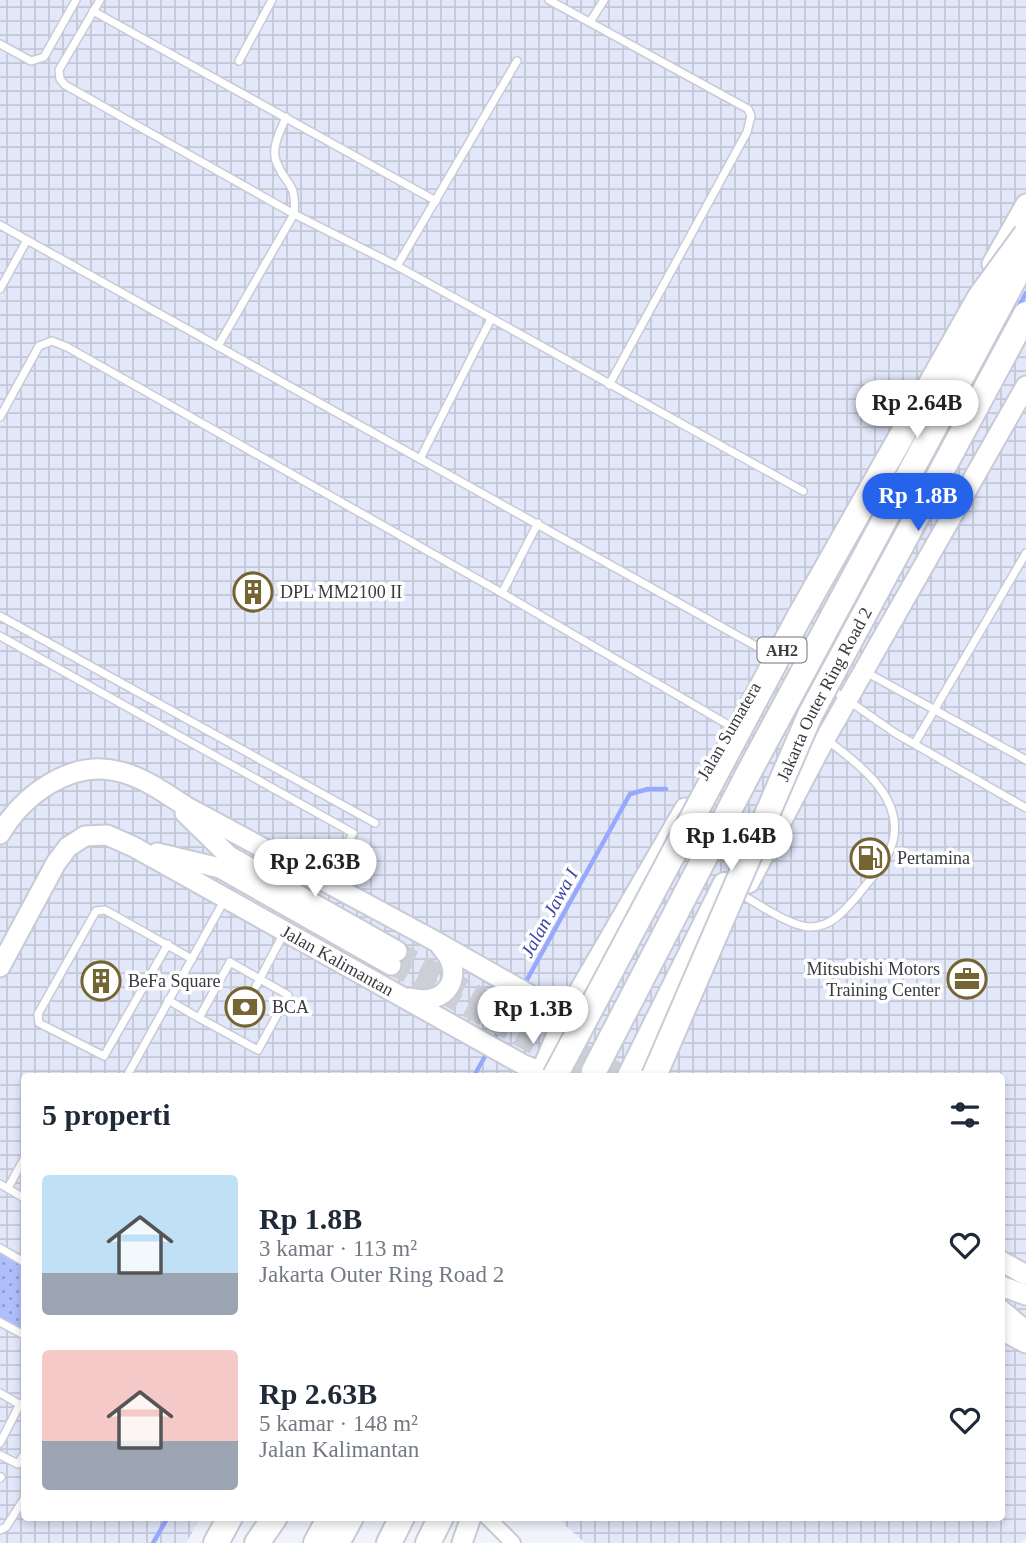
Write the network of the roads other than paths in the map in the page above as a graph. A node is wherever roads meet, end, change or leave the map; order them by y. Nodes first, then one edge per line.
1 (76, 0) edge
2 (100, 0) edge
3 (272, 0) edge
4 (549, 0) edge
5 (604, 0) edge
6 (93, 11) junction
7 (590, 22) junction
8 (0, 44) edge
9 (239, 61) dead end
10 (517, 61) dead end
11 (286, 117) junction
12 (436, 201) junction
13 (1026, 204) edge
14 (294, 214) junction
15 (0, 225) edge
16 (1026, 234) edge
17 (27, 240) junction
18 (1026, 257) edge
19 (397, 266) junction
20 (0, 268) edge
21 (9, 273) junction
22 (0, 289) edge
23 (1026, 314) edge
24 (491, 319) junction
25 (218, 346) junction
26 (609, 385) junction
27 (1026, 386) edge
28 (0, 417) edge
29 (421, 459) junction
30 (803, 491) dead end
31 (537, 523) junction
32 (1026, 553) edge
33 (502, 593) junction
34 (0, 615) edge
35 (0, 635) edge
36 (772, 657) junction
37 (863, 670) junction
38 (846, 701) junction
39 (935, 710) junction
40 (732, 727) junction
41 (825, 738) junction
42 (915, 743) junction
43 (1026, 760) edge
44 (164, 793) junction
45 (1026, 795) edge
46 (1023, 807) edge
47 (375, 823) dead end
48 (0, 834) edge
49 (134, 847) junction
50 (329, 883) junction
51 (742, 895) junction
52 (225, 899) junction
53 (285, 932) junction
54 (435, 941) junction
55 (168, 944) junction
56 (192, 959) junction
57 (0, 967) edge
58 (258, 982) junction
59 (401, 996) junction
60 (168, 1000) junction
61 (564, 1017) junction
62 (199, 1018) junction
63 (129, 1073) edge
64 (542, 1073) edge
65 (547, 1073) edge
66 (547, 1073) edge
67 (593, 1073) edge
68 (644, 1073) edge
69 (645, 1073) edge
70 (21, 1163) edge
71 (4, 1186) edge
72 (21, 1195) edge
73 (0, 1248) edge
74 (21, 1258) edge
75 (1005, 1263) edge
76 (1026, 1275) edge
77 (1005, 1287) edge
78 (1026, 1295) edge
79 (1005, 1313) edge
80 (1, 1325) edge
81 (1026, 1331) edge
82 (1005, 1332) edge
83 (21, 1334) edge
84 (1026, 1343) edge
85 (0, 1393) edge
86 (21, 1405) edge
87 (21, 1408) edge
88 (0, 1443) edge
89 (0, 1455) edge
90 (21, 1459) edge
91 (21, 1504) edge
92 (228, 1521) edge
93 (272, 1521) edge
94 (319, 1521) edge
95 (328, 1521) edge
96 (349, 1521) edge
97 (367, 1521) edge
98 (400, 1521) edge
99 (439, 1521) edge
100 (470, 1521) edge
101 (490, 1521) edge
102 (0, 1530) edge
103 (216, 1543) edge
104 (257, 1543) edge
105 (307, 1543) edge
106 (316, 1543) edge
107 (337, 1543) edge
108 (356, 1543) edge
109 (389, 1543) edge
110 (428, 1543) edge
111 (462, 1543) edge
112 (513, 1543) edge

1 - 8 lane
2 - 6 lane
3 - 9 lane
4 - 7 lane
5 - 7 lane
6 - 11 lane
6 - 14 lane
7 - 26 lane
10 - 12 lane
11 - 12 lane
11 - 14 lane
12 - 19 lane
13 - 36 street, Jalan Sumatera
14 - 19 lane
14 - 25 lane
15 - 17 lane
16 - 65 highway, AH2, bridge
17 - 21 lane
17 - 25 lane
18 - 67 highway, Jakarta Outer Ring Road 2, bridge
19 - 24 lane
20 - 21 lane
21 - 22 lane
23 - 68 highway, Jakarta Outer Ring Road 2, bridge
24 - 26 lane
24 - 29 lane
25 - 29 lane
26 - 30 lane
27 - 37 street
28 - 33 lane
29 - 31 lane
31 - 33 lane
31 - 36 lane
32 - 39 lane
33 - 40 lane
34 - 47 lane
35 - 50 lane
36 - 38 lane
36 - 40 street, Jalan Sumatera
37 - 38 street
37 - 39 lane
38 - 41 street
38 - 42 lane
39 - 42 lane
39 - 43 lane
40 - 61 street, Jalan Sumatera
41 - 51 street
41 - 51 lane
42 - 46 lane
44 - 48 street
44 - 49 street
44 - 50 street
45 - 46 lane
49 - 52 street, Jalan Kalimantan
49 - 57 street, Jalan Kalimantan
50 - 54 street
51 - 69 street
52 - 53 street, Jalan Kalimantan
52 - 56 lane
53 - 58 lane
53 - 59 street, Jalan Kalimantan
54 - 59 street
54 - 61 street
55 - 55 lane
55 - 56 lane
56 - 60 lane
58 - 62 lane
58 - 62 lane
59 - 64 street, Jalan Kalimantan
60 - 62 lane
60 - 63 lane
61 - 66 street, Jalan Sumatera
70 - 71 lane
71 - 72 lane
73 - 74 lane
75 - 76 street
77 - 78 street
79 - 81 street
80 - 83 lane
82 - 84 street
85 - 86 lane
87 - 88 lane
89 - 90 lane
91 - 102 lane
92 - 103 highway
93 - 104 highway
94 - 105 highway
95 - 106 highway
96 - 107 highway
97 - 108 highway
98 - 109 highway
99 - 110 highway
100 - 111 street
101 - 112 street

